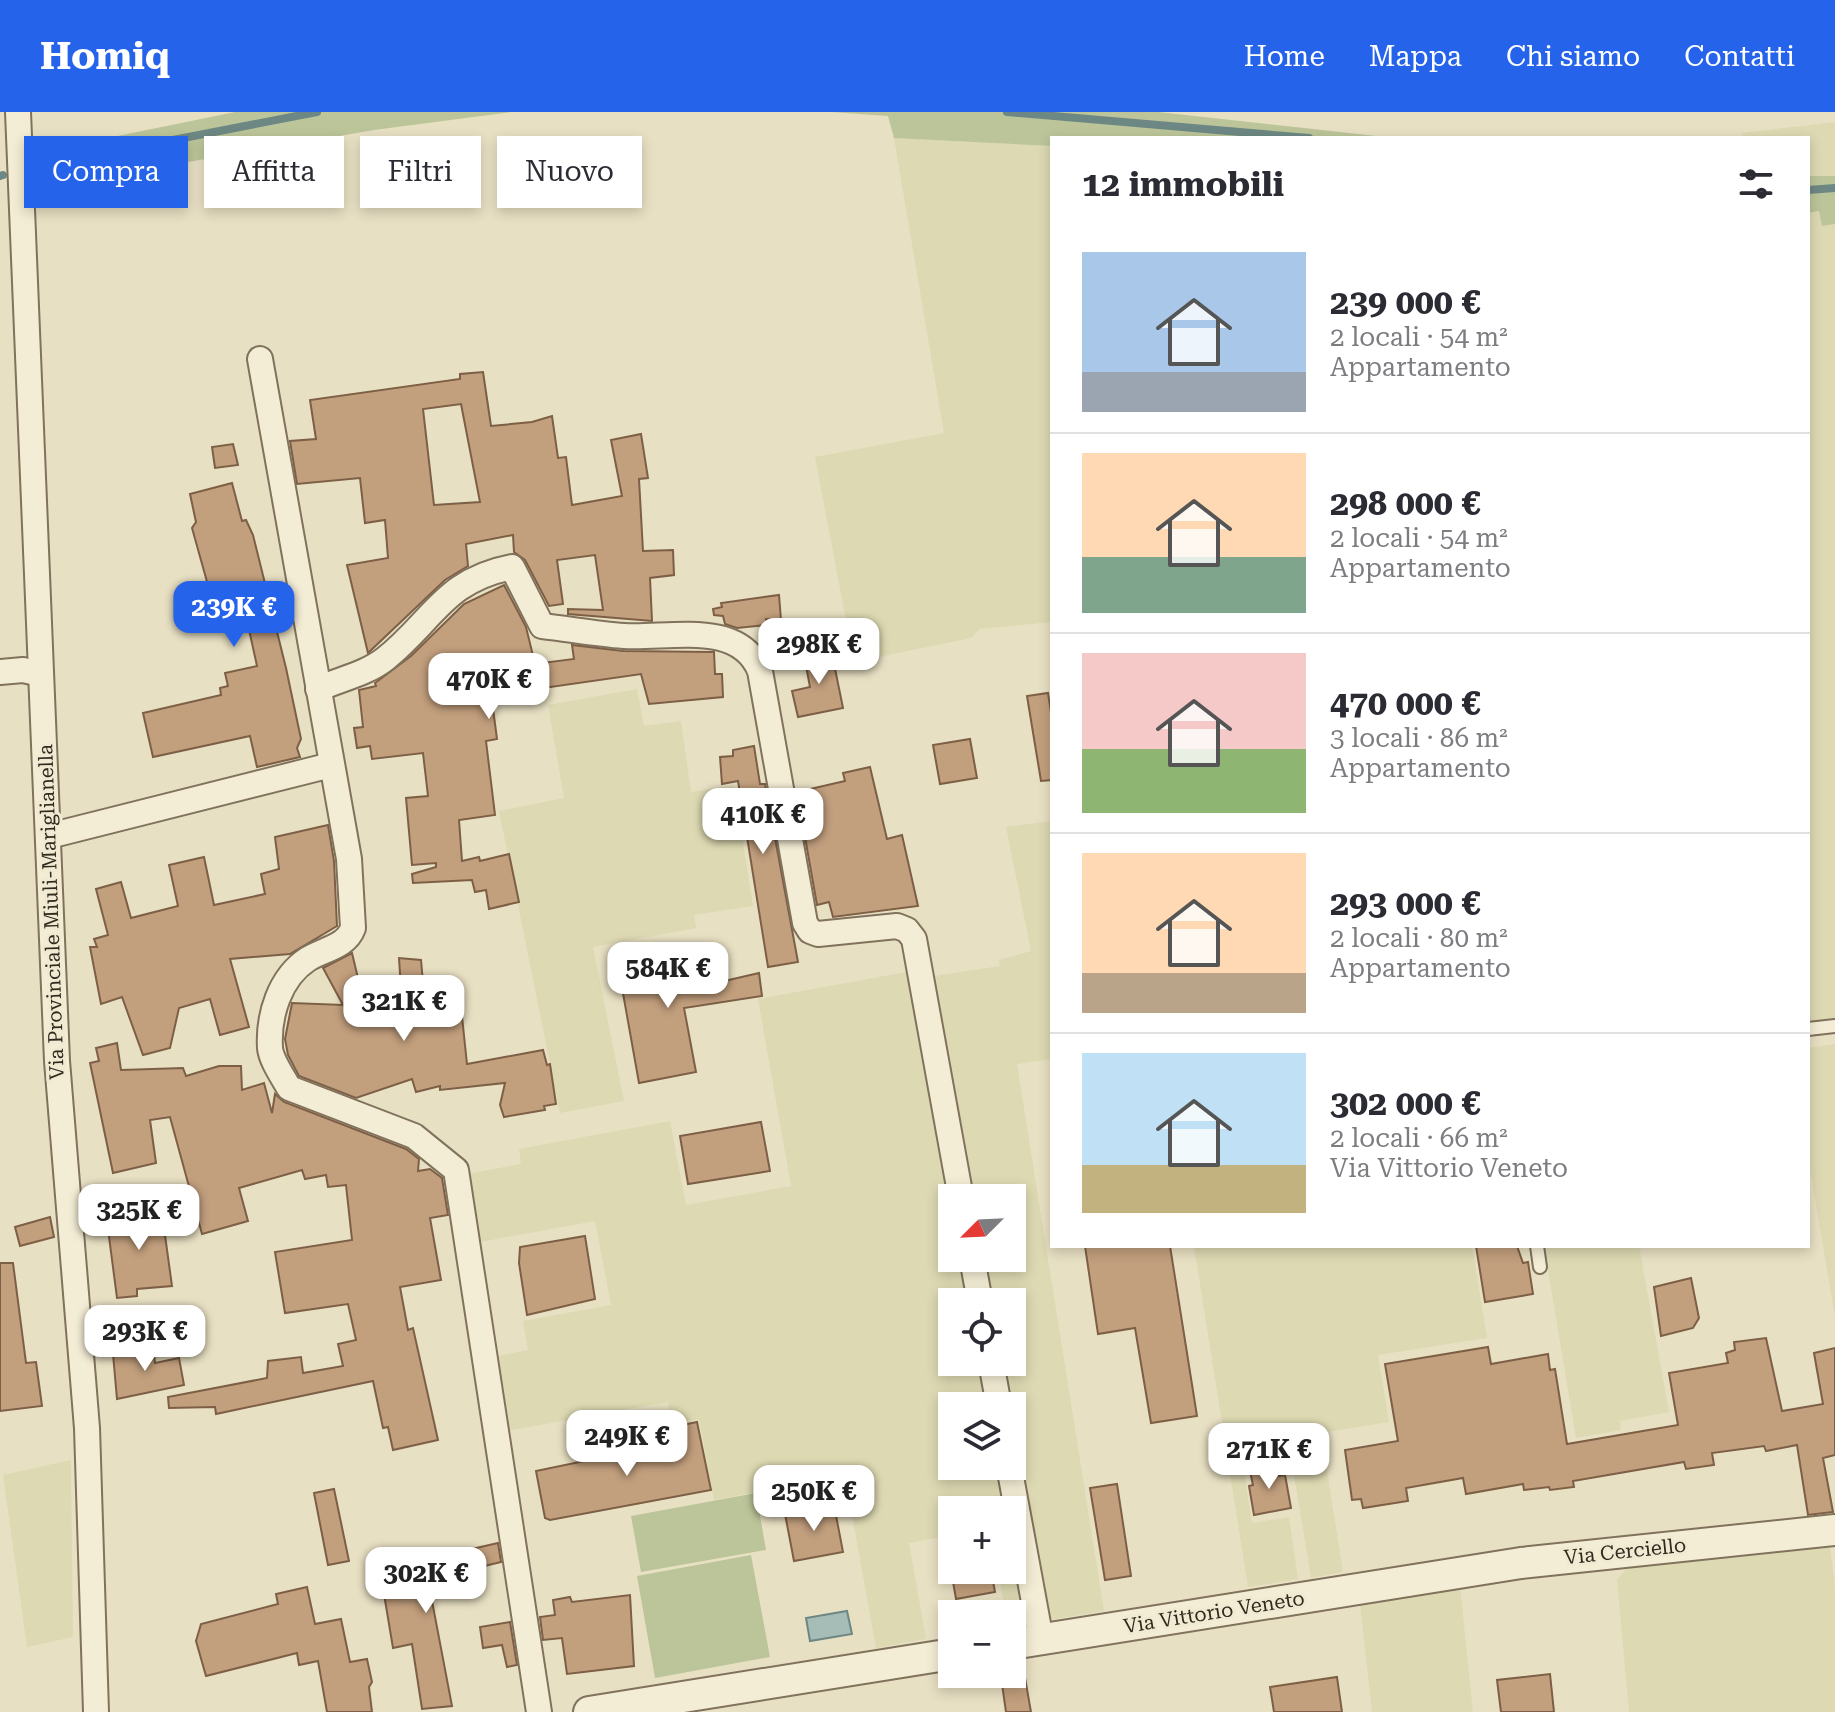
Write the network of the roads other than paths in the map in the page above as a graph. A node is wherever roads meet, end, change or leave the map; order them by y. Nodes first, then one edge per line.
1 (18, 112) edge
2 (260, 359) dead end
3 (0, 672) edge
4 (41, 674) junction
5 (318, 689) junction
6 (331, 765) junction
7 (49, 836) junction
8 (1835, 1026) edge
9 (1810, 1029) edge
10 (958, 1184) edge
11 (1537, 1248) edge
12 (1540, 1267) dead end
13 (1010, 1480) edge
14 (1835, 1530) edge
15 (1416, 1579) joint
16 (1022, 1600) edge
17 (1026, 1642) edge
18 (938, 1656) edge
19 (658, 1705) edge
20 (96, 1712) edge
21 (539, 1712) edge
22 (589, 1712) edge

1 - 4 street, Via Provinciale Miuli-Mariglianella
2 - 5 street
3 - 4 street
4 - 7 street, Via Provinciale Miuli-Mariglianella
5 - 6 street
5 - 10 street
6 - 7 street
6 - 21 street
7 - 20 street, Via Provinciale Miuli-Mariglianella
8 - 9 lane
11 - 12 lane
13 - 16 street
14 - 15 street, Via Cerciello
15 - 17 street, Via Vittorio Veneto
18 - 19 street
19 - 22 street

